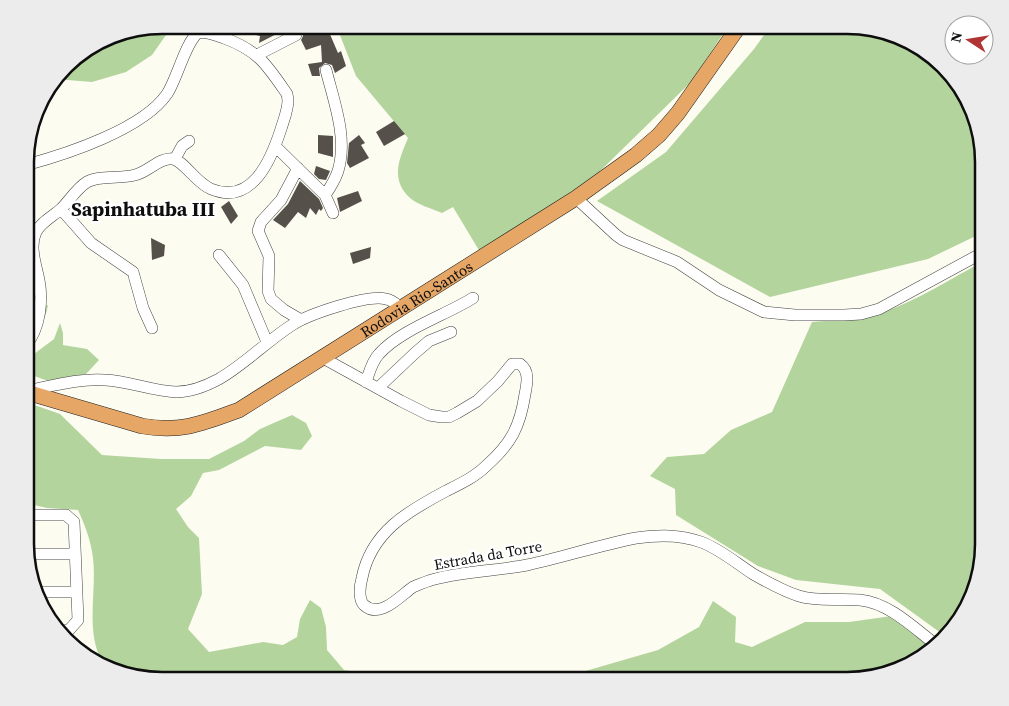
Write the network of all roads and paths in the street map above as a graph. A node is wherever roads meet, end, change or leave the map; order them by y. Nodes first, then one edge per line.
1 (197, 34) edge
2 (211, 34) edge
3 (734, 34) edge
4 (296, 35) dead end
5 (257, 54) junction
6 (326, 70) dead end
7 (189, 141) dead end
8 (276, 147) junction
9 (175, 159) junction
10 (34, 162) edge
11 (298, 168) junction
12 (325, 195) junction
13 (576, 198) junction
14 (61, 209) junction
15 (333, 213) dead end
16 (34, 236) edge
17 (34, 252) edge
18 (219, 255) dead end
19 (975, 257) edge
20 (473, 298) dead end
21 (402, 309) junction
22 (301, 320) junction
23 (152, 328) dead end
24 (34, 330) edge
25 (451, 332) dead end
26 (268, 342) junction
27 (323, 358) junction
28 (366, 382) junction
29 (378, 388) junction
30 (34, 389) edge
31 (34, 393) edge
32 (34, 515) edge
33 (34, 554) edge
34 (75, 554) junction
35 (43, 592) edge
36 (77, 592) junction
37 (65, 629) edge
38 (931, 641) edge

1 - 10 street
2 - 5 street
3 - 13 highway, Rodovia Rio-Santos
4 - 5 street
5 - 8 street
6 - 12 street
7 - 9 street
8 - 9 street
8 - 11 street
9 - 14 street
11 - 12 street
11 - 22 street
12 - 15 street
13 - 19 street
13 - 21 highway, Rodovia Rio-Santos
14 - 16 street
14 - 23 street
17 - 24 street
18 - 26 street
20 - 28 street
21 - 22 street
21 - 27 highway, Rodovia Rio-Santos
22 - 26 street
25 - 29 street
26 - 30 street
27 - 28 street, Estrada da Torre
27 - 31 highway, Rodovia Rio-Santos
28 - 29 street, Estrada da Torre
29 - 38 street, Estrada da Torre
32 - 34 street
33 - 34 street
34 - 36 street
35 - 36 street
36 - 37 street

